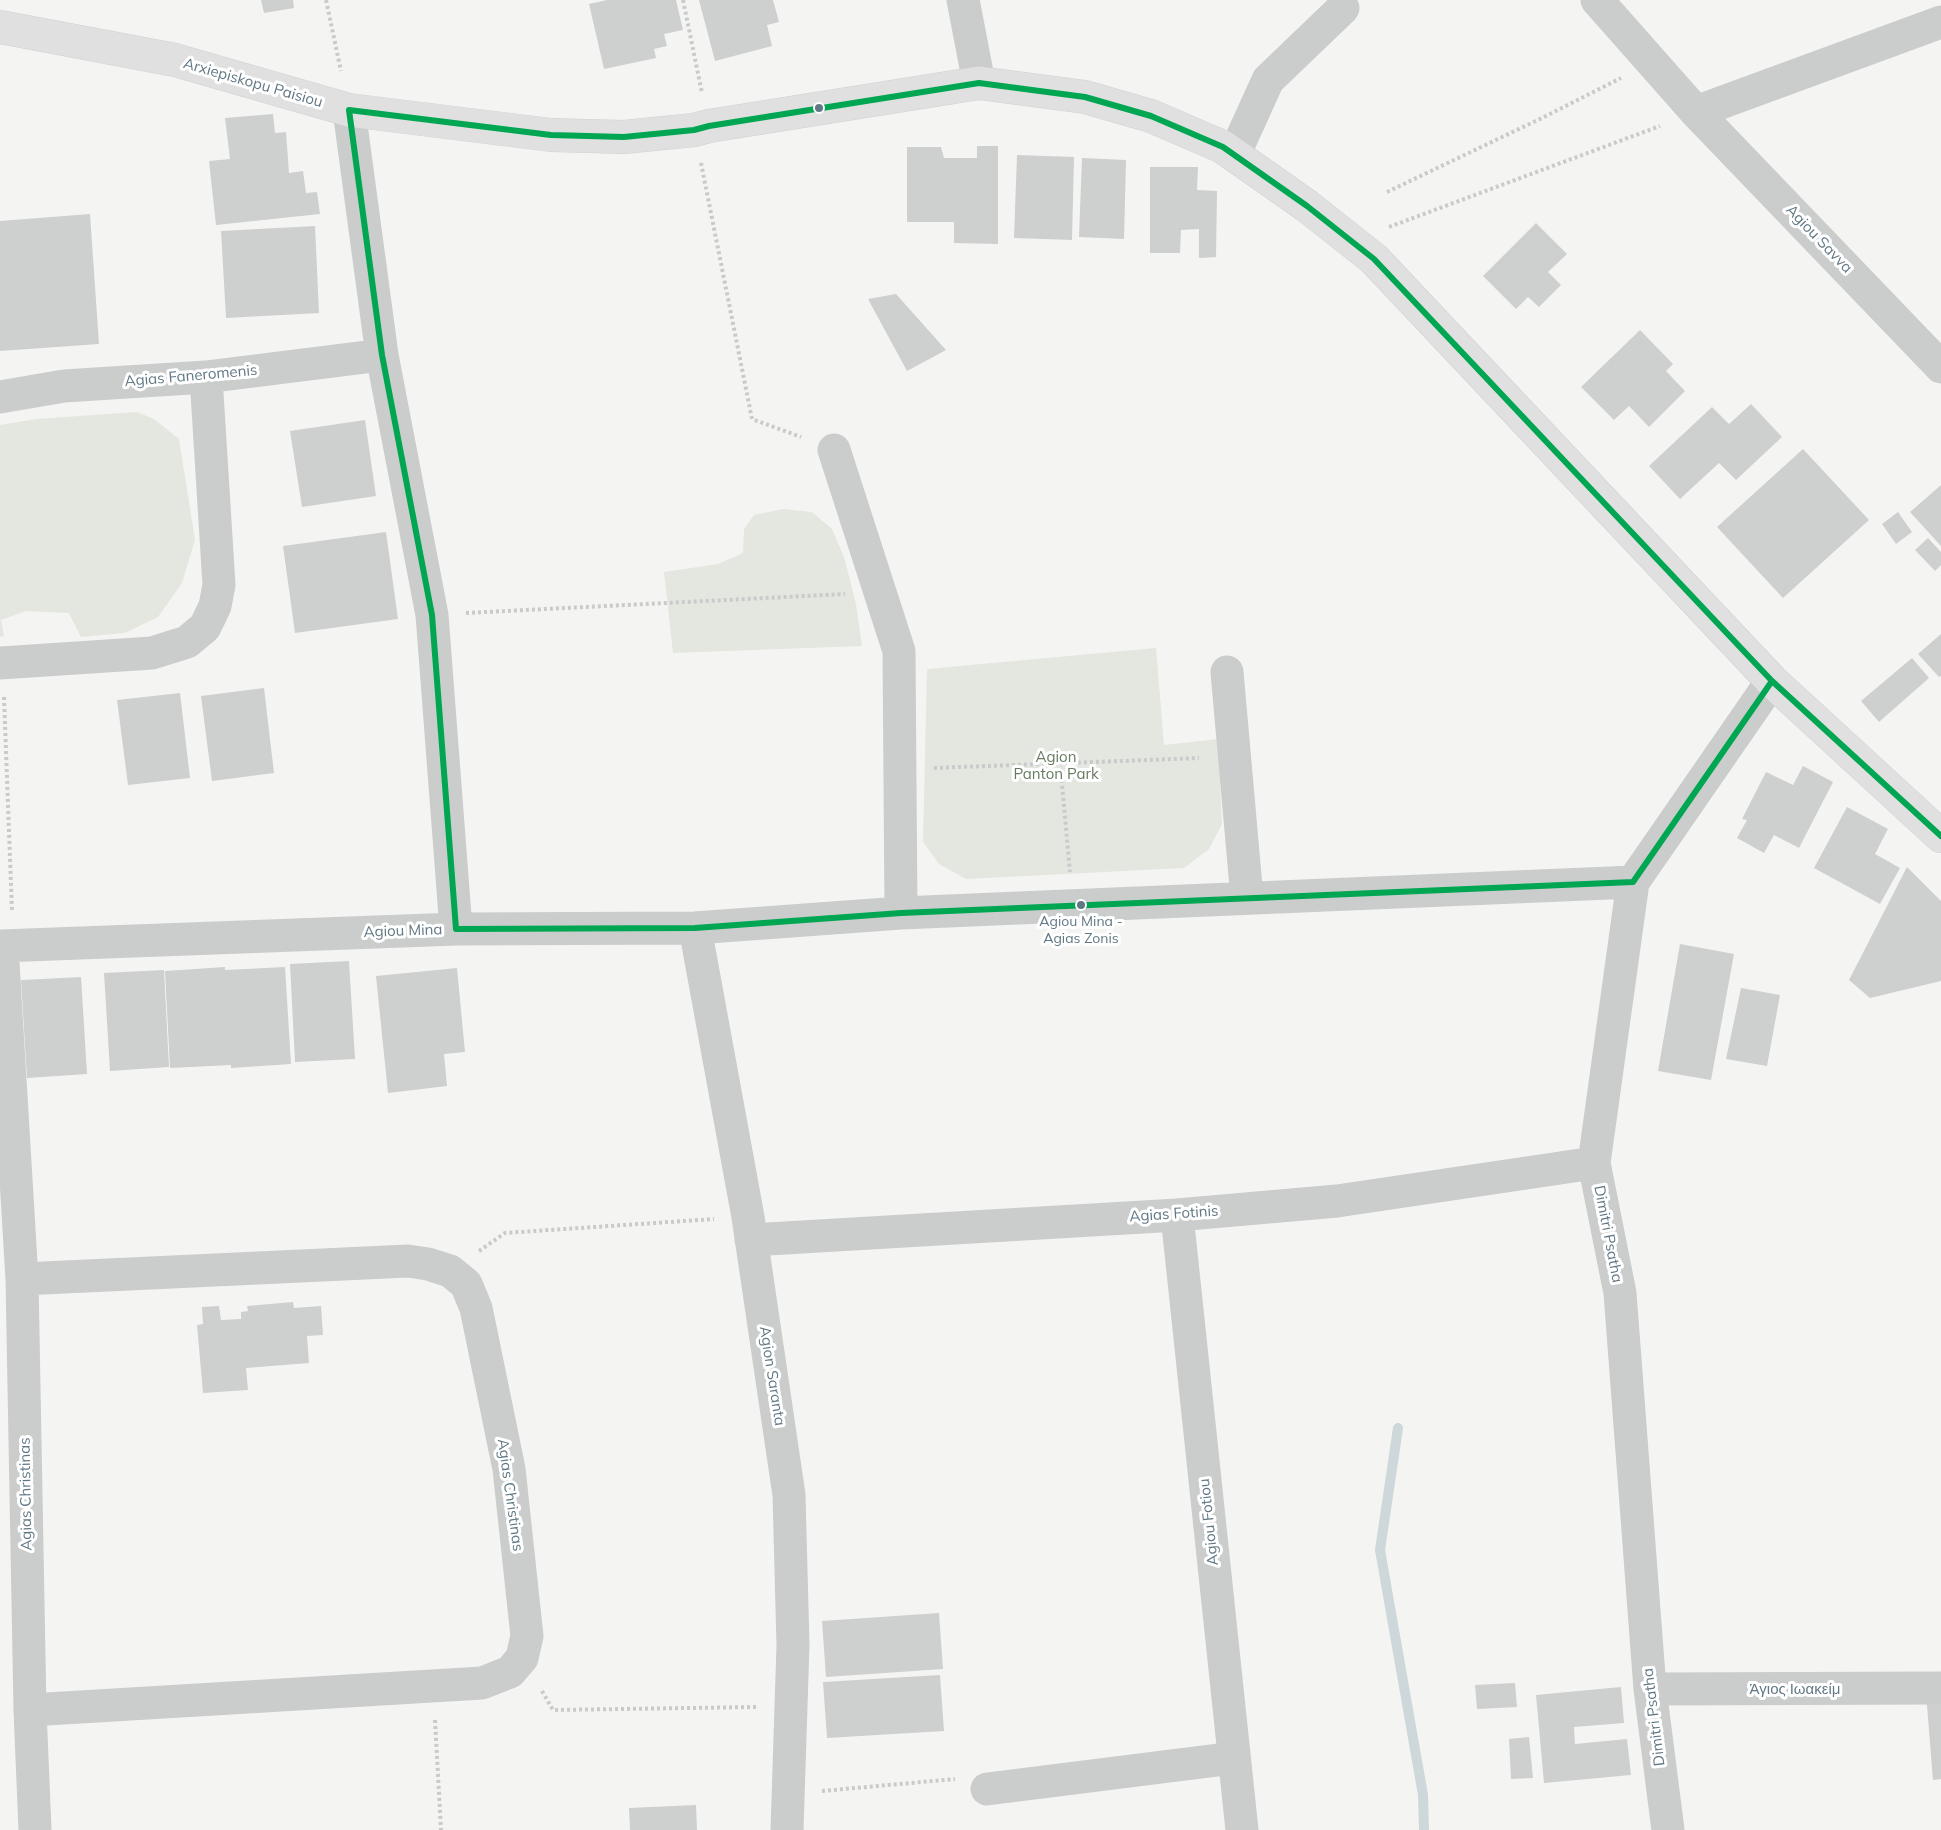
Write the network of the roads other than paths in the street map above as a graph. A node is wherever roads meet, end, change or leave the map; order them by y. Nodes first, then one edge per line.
1 (963, 0) edge
2 (1597, 0) edge
3 (1343, 8) dead end
4 (1941, 22) edge
5 (0, 27) edge
6 (979, 83) junction
7 (348, 110) junction
8 (1696, 112) junction
9 (1234, 155) junction
10 (382, 355) junction
11 (1941, 367) edge
12 (206, 377) junction
13 (0, 397) edge
14 (834, 450) road end
15 (1, 663) edge
16 (1227, 672) dead end
17 (1772, 681) junction
18 (1941, 836) edge
19 (1633, 882) junction
20 (1247, 898) junction
21 (901, 913) junction
22 (456, 928) junction
23 (695, 928) junction
24 (5, 946) edge
25 (1594, 1163) junction
26 (1177, 1215) junction
27 (749, 1229) junction
28 (22, 1279) junction
29 (1941, 1688) edge
30 (1650, 1689) junction
31 (30, 1710) junction
32 (1234, 1758) junction
33 (987, 1789) road end
34 (35, 1830) edge
35 (787, 1830) edge
36 (1242, 1830) edge
37 (1668, 1830) edge

1 - 6 street
2 - 8 street, Agiou Savva
3 - 9 street
4 - 8 street
5 - 7 street, Arxiepiskopu Paisiou
6 - 7 street, Arxiepiskopu Paisiou
6 - 9 street, Arxiepiskopu Paisiou
7 - 10 street
8 - 11 street, Agiou Savva
9 - 17 street, Arxiepiskopu Paisiou
10 - 12 street, Agias Faneromenis
10 - 22 street
12 - 13 street, Agias Faneromenis
12 - 15 street
14 - 21 street
16 - 20 street
17 - 18 street, Arxiepiskopu Paisiou
17 - 19 street, Dimitri Psatha
19 - 20 street, Agiou Mina
19 - 25 street, Dimitri Psatha
20 - 21 street, Agiou Mina
21 - 23 street, Agiou Mina
22 - 23 street, Agiou Mina
22 - 24 street, Agiou Mina
23 - 27 street, Agion Saranta
24 - 28 street, Agias Christinas
25 - 26 street, Agias Fotinis
25 - 30 street, Dimitri Psatha
26 - 27 street, Agias Fotinis
26 - 32 street, Agiou Fotiou
27 - 35 street, Agion Saranta
28 - 31 street, Agias Christinas
28 - 31 street, Agias Christinas
29 - 30 street, Άγιος Ιωακείμ
30 - 37 street, Dimitri Psatha
31 - 34 street, Agias Christinas
32 - 33 street
32 - 36 street, Agiou Fotiou

